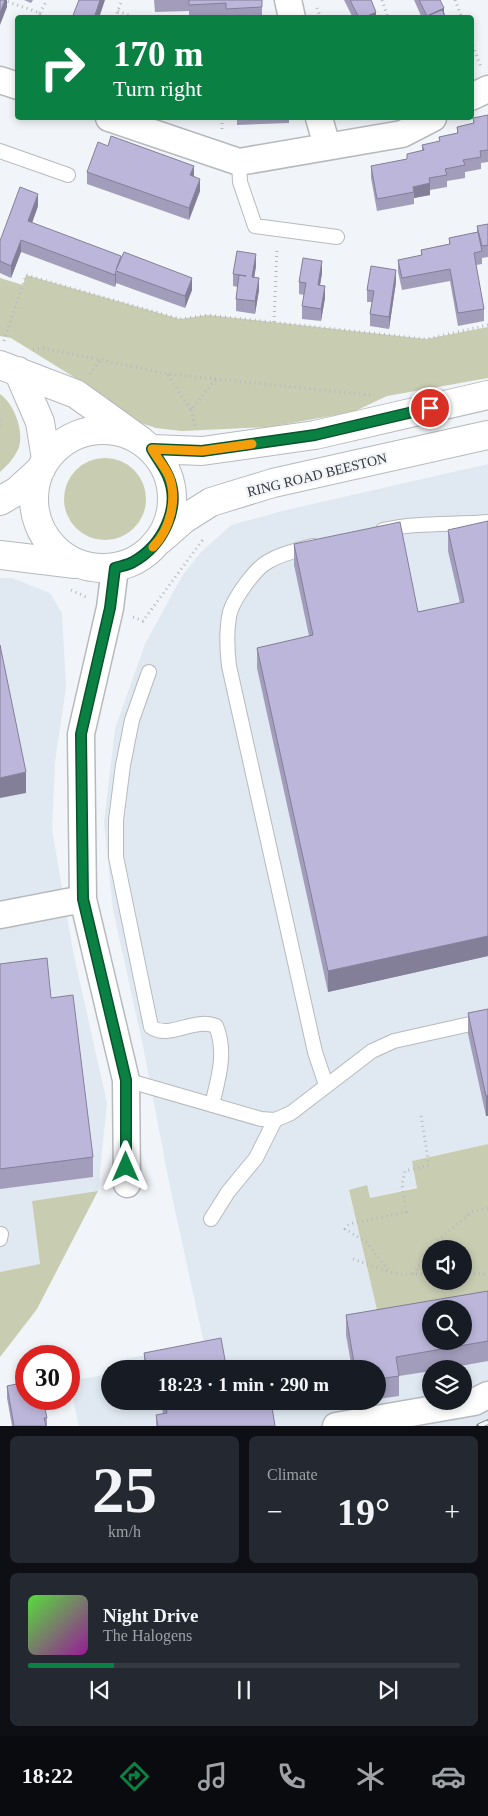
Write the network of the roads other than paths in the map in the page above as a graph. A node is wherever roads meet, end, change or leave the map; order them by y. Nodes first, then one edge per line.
1 (288, 0) edge
2 (291, 15) edge
3 (0, 80) edge
4 (486, 82) edge
5 (15, 85) edge
6 (474, 95) edge
7 (115, 120) edge
8 (320, 120) edge
9 (429, 120) edge
10 (327, 146) junction
11 (0, 150) edge
12 (239, 162) junction
13 (68, 175) dead end
14 (337, 237) dead end
15 (6, 361) edge
16 (488, 395) edge
17 (488, 435) edge
18 (146, 445) junction
19 (43, 464) junction
20 (0, 501) edge
21 (488, 522) edge
22 (373, 532) edge
23 (158, 542) junction
24 (325, 543) edge
25 (0, 555) edge
26 (79, 564) junction
27 (115, 568) junction
28 (149, 672) dead end
29 (83, 899) junction
30 (0, 915) edge
31 (488, 1020) edge
32 (126, 1080) junction
33 (326, 1086) junction
34 (212, 1105) junction
35 (274, 1120) junction
36 (127, 1184) dead end
37 (211, 1219) dead end
38 (488, 1395) edge
39 (336, 1426) edge

1 - 2 street
3 - 5 street
4 - 6 street
7 - 12 street
8 - 10 street
9 - 10 street
10 - 12 street
11 - 13 lane
12 - 14 lane
15 - 18 main road
15 - 19 main road
16 - 18 main road
17 - 23 main road, RING ROAD BEESTON
18 - 19 main road
18 - 23 main road
19 - 20 main road
19 - 26 main road
21 - 22 lane
23 - 27 main road
24 - 33 lane
25 - 26 main road
26 - 27 main road
27 - 29 street
28 - 34 lane
29 - 30 street
29 - 32 street
31 - 33 lane
32 - 34 lane
32 - 36 street
33 - 35 lane
34 - 35 lane
35 - 37 lane
38 - 39 street

